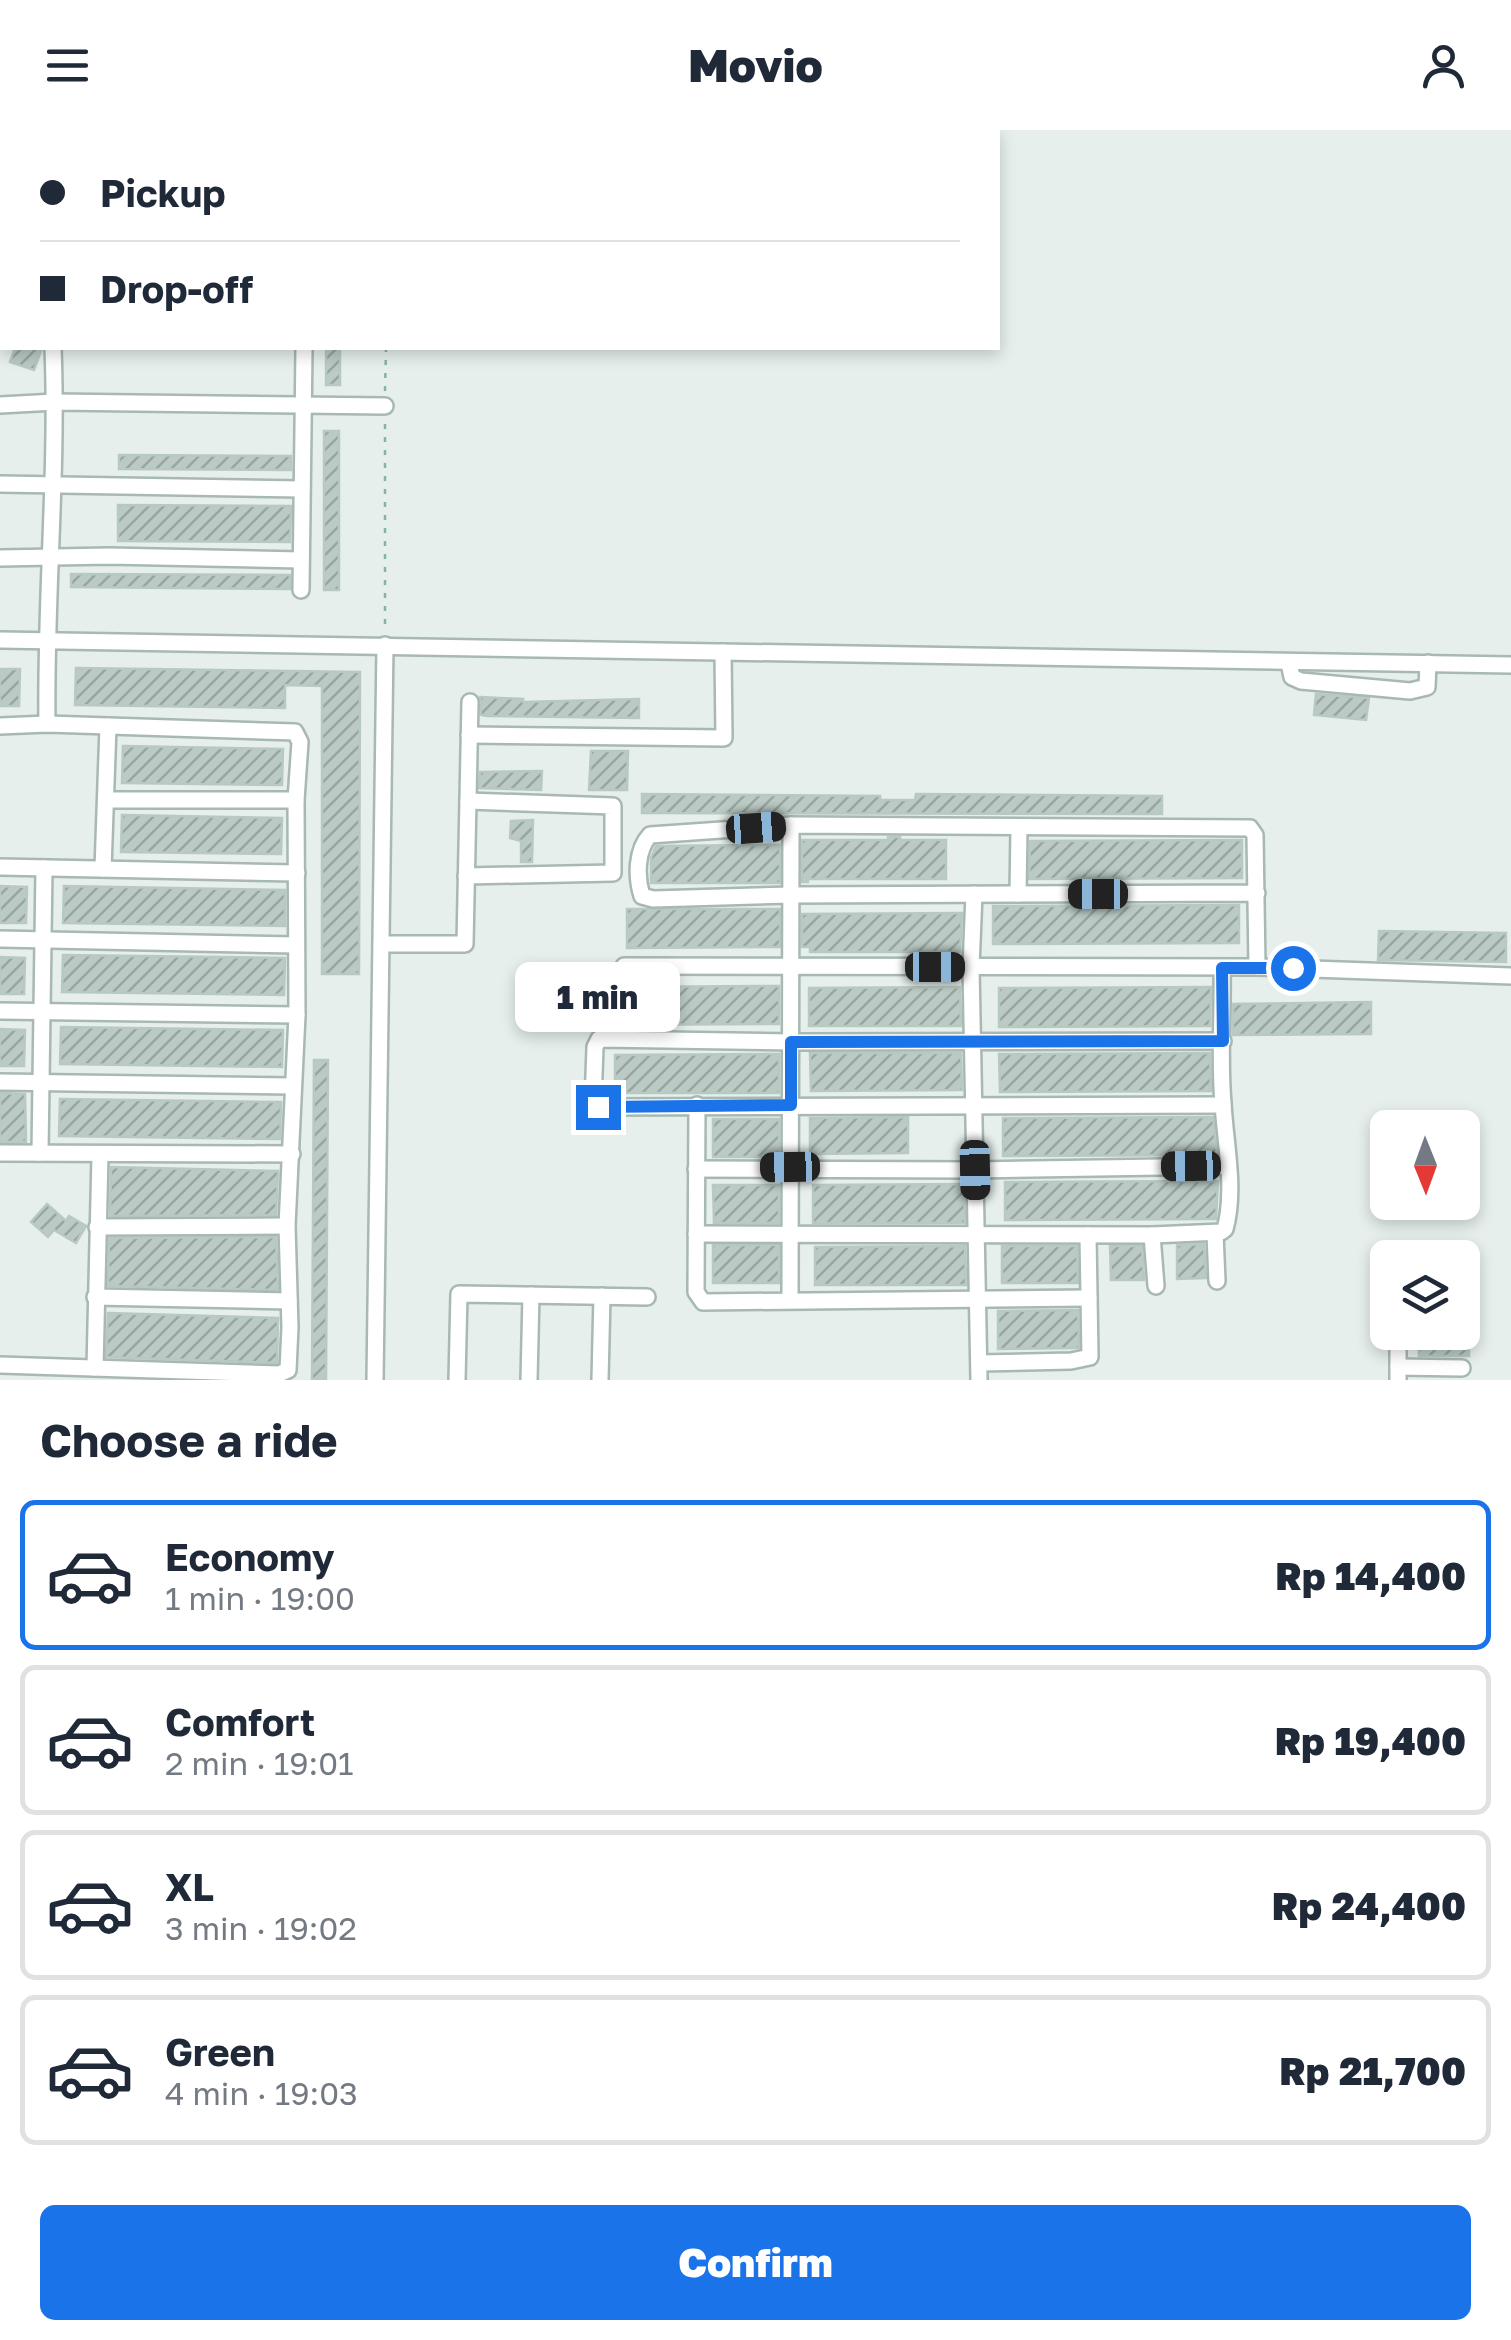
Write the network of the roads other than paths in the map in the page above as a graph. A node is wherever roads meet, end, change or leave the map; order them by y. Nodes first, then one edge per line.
1 (52, 350) edge
2 (304, 350) edge
3 (55, 402) junction
4 (0, 404) edge
5 (304, 406) junction
6 (385, 406) road end
7 (0, 484) edge
8 (53, 485) junction
9 (302, 489) junction
10 (0, 558) edge
11 (50, 558) junction
12 (301, 560) junction
13 (302, 590) dead end
14 (0, 640) edge
15 (46, 640) junction
16 (385, 645) junction
17 (723, 652) junction
18 (1290, 663) junction
19 (1428, 663) junction
20 (1511, 665) edge
21 (470, 702) dead end
22 (47, 724) junction
23 (0, 726) edge
24 (108, 726) junction
25 (469, 735) junction
26 (106, 800) junction
27 (296, 800) junction
28 (468, 801) junction
29 (791, 825) junction
30 (1019, 828) junction
31 (0, 867) edge
32 (44, 868) junction
33 (103, 869) junction
34 (297, 873) junction
35 (466, 876) junction
36 (1257, 893) junction
37 (974, 894) junction
38 (1018, 894) junction
39 (791, 895) junction
40 (0, 939) edge
41 (43, 940) junction
42 (381, 944) junction
43 (296, 945) junction
44 (624, 966) dead end
45 (971, 966) junction
46 (791, 967) junction
47 (1256, 967) junction
48 (1222, 968) junction
49 (1511, 976) edge
50 (0, 1011) edge
51 (41, 1011) junction
52 (296, 1015) junction
53 (1223, 1041) junction
54 (791, 1042) junction
55 (972, 1042) junction
56 (0, 1082) edge
57 (41, 1083) junction
58 (292, 1086) junction
59 (697, 1105) junction
60 (791, 1105) junction
61 (974, 1105) junction
62 (1222, 1105) junction
63 (0, 1153) edge
64 (40, 1154) junction
65 (292, 1154) junction
66 (100, 1155) junction
67 (1227, 1166) junction
68 (790, 1167) junction
69 (696, 1169) junction
70 (975, 1170) junction
71 (287, 1226) junction
72 (98, 1227) junction
73 (976, 1233) junction
74 (696, 1234) junction
75 (790, 1234) junction
76 (1088, 1234) junction
77 (1216, 1234) junction
78 (1152, 1235) junction
79 (1217, 1281) dead end
80 (1156, 1286) dead end
81 (530, 1295) junction
82 (602, 1296) junction
83 (647, 1297) dead end
84 (95, 1298) junction
85 (978, 1298) junction
86 (1089, 1298) junction
87 (790, 1300) junction
88 (290, 1301) junction
89 (0, 1366) edge
90 (94, 1368) junction
91 (1462, 1368) dead end
92 (979, 1372) edge
93 (1398, 1374) edge
94 (375, 1380) edge
95 (457, 1380) edge
96 (529, 1380) edge
97 (600, 1380) edge

1 - 3 street
2 - 5 street
3 - 4 street
3 - 5 street
3 - 8 street
5 - 6 street
5 - 9 street
7 - 8 street
8 - 9 street
8 - 11 street
9 - 12 street
10 - 11 street
11 - 12 street
11 - 15 street
12 - 13 street
14 - 15 street
15 - 16 street
15 - 22 street
16 - 17 street
16 - 42 street
17 - 18 street
17 - 25 street
18 - 19 street
18 - 19 street
19 - 20 street
21 - 25 street
22 - 23 street
22 - 24 street
24 - 26 street
24 - 27 street
25 - 28 street
26 - 27 street
26 - 33 street
27 - 34 street
28 - 35 street
28 - 35 street
29 - 30 street
29 - 39 street
29 - 39 street
30 - 36 street
30 - 38 street
31 - 32 street
32 - 33 street
32 - 41 street
33 - 34 street
34 - 43 street
35 - 42 street
36 - 38 street
36 - 47 street
37 - 38 street
37 - 39 street
37 - 45 street
39 - 46 street
40 - 41 street
41 - 43 street
41 - 51 street
42 - 94 street
43 - 52 street
44 - 46 street
45 - 46 street
45 - 48 street
45 - 55 street
46 - 54 street
47 - 48 street
47 - 49 street
48 - 53 street
50 - 51 street
51 - 52 street
51 - 57 street
52 - 58 street
53 - 55 street
53 - 62 street
54 - 55 street
54 - 59 street
54 - 60 street
55 - 61 street
56 - 57 street
57 - 58 street
57 - 64 street
58 - 65 street
59 - 60 street
59 - 69 street
60 - 61 street
60 - 68 street
61 - 62 street
61 - 70 street
62 - 67 street
63 - 64 street
64 - 66 street
65 - 66 street
65 - 71 street
66 - 72 street
67 - 70 street
67 - 77 street
68 - 69 street
68 - 70 street
68 - 75 street
69 - 74 street
70 - 73 street
71 - 72 street
71 - 88 street
72 - 84 street
73 - 75 street
73 - 76 street
73 - 85 street
74 - 75 street
74 - 87 street
75 - 87 street
76 - 78 street
76 - 86 street
77 - 78 street
77 - 79 street
78 - 80 street
81 - 82 street
81 - 95 street
81 - 96 street
82 - 83 street
82 - 97 street
84 - 88 street
84 - 90 street
85 - 86 street
85 - 87 street
85 - 92 street
86 - 92 street
88 - 90 street
89 - 90 street
91 - 93 street

